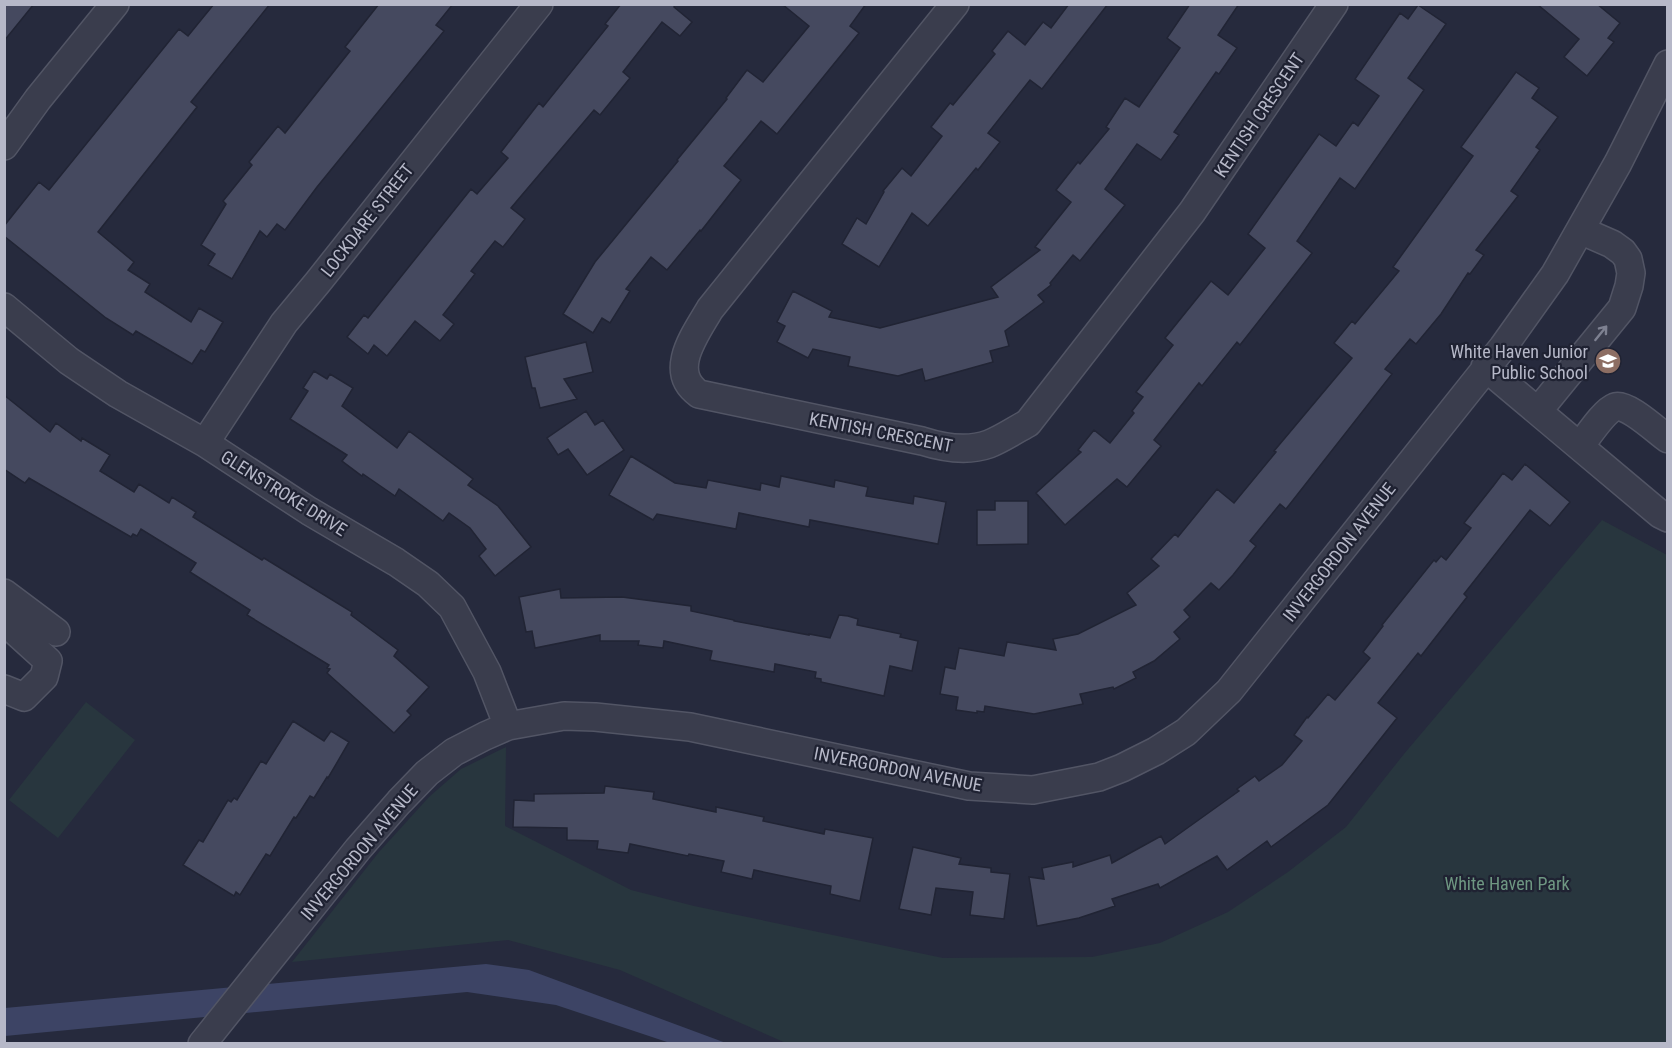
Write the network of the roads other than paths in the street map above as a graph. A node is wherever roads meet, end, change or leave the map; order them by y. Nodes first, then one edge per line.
1 (115, 4) edge
2 (539, 4) edge
3 (955, 4) edge
4 (1334, 4) edge
5 (1668, 64) edge
6 (4, 146) edge
7 (1580, 230) junction
8 (4, 308) edge
9 (1485, 368) junction
10 (1538, 411) junction
11 (1668, 439) edge
12 (205, 443) junction
13 (1580, 446) junction
14 (1668, 518) edge
15 (4, 593) edge
16 (4, 621) edge
17 (56, 632) dead end
18 (4, 689) edge
19 (508, 726) junction
20 (207, 1036) edge

1 - 6 street
2 - 12 street, LOCKDARE STREET
3 - 4 street, KENTISH CRESCENT
5 - 7 street, INVERGORDON AVENUE
7 - 9 street, INVERGORDON AVENUE
10 -> 7 street
8 - 12 street, GLENSTROKE DRIVE
9 - 10 street
9 - 19 street, INVERGORDON AVENUE
10 - 13 street
11 - 13 street
12 - 19 street, GLENSTROKE DRIVE
13 - 14 street
15 - 17 street
16 - 18 street
19 - 20 street, INVERGORDON AVENUE

